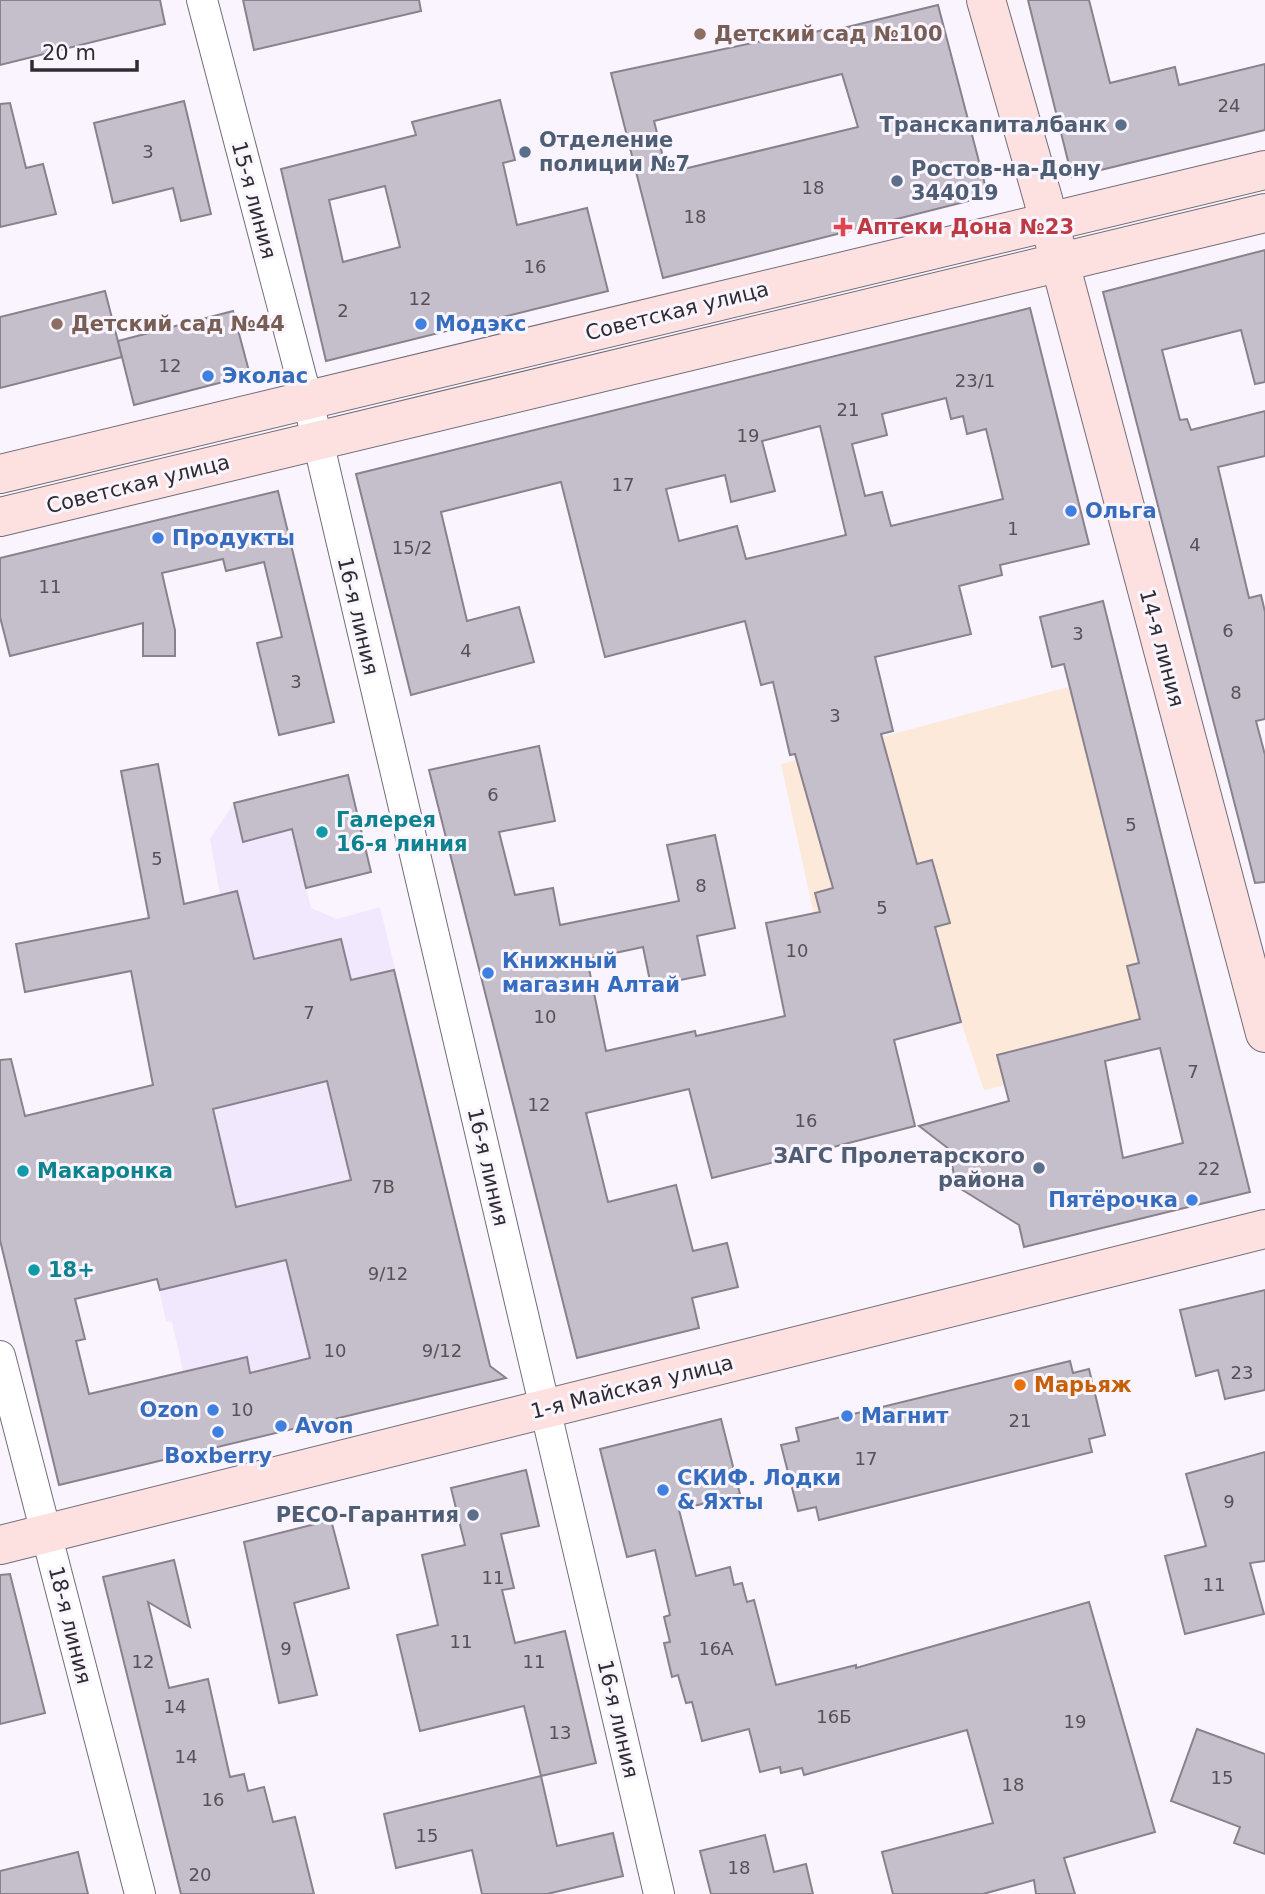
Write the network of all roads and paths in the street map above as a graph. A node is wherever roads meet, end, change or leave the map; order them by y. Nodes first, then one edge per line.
1 (202, 0) edge
2 (986, 0) edge
3 (1265, 170) edge
4 (1265, 213) edge
5 (1048, 222) junction
6 (1059, 263) junction
7 (306, 401) junction
8 (318, 441) junction
9 (0, 474) edge
10 (0, 517) edge
11 (1265, 1033) edge
12 (1265, 1230) edge
13 (0, 1356) edge
14 (545, 1409) junction
15 (47, 1534) junction
16 (0, 1545) edge
17 (140, 1894) edge
18 (659, 1894) edge

1 - 7 street, 15-я линия
2 - 5 main road
3 - 5 main road, Советская улица
4 - 6 main road, Советская улица
5 - 6 main road
5 - 7 main road, Советская улица
6 - 8 main road, Советская улица
6 - 11 main road, 14-я линия
7 - 8 street
7 - 9 main road, Советская улица
8 - 10 main road, Советская улица
8 - 14 street, 16-я линия
12 - 14 main road, 1-я Майская улица
13 - 15 street, 18-я линия
14 - 15 main road, 1-я Майская улица
14 - 18 street, 16-я линия
15 - 16 main road, 1-я Майская улица
15 - 17 street, 18-я линия

